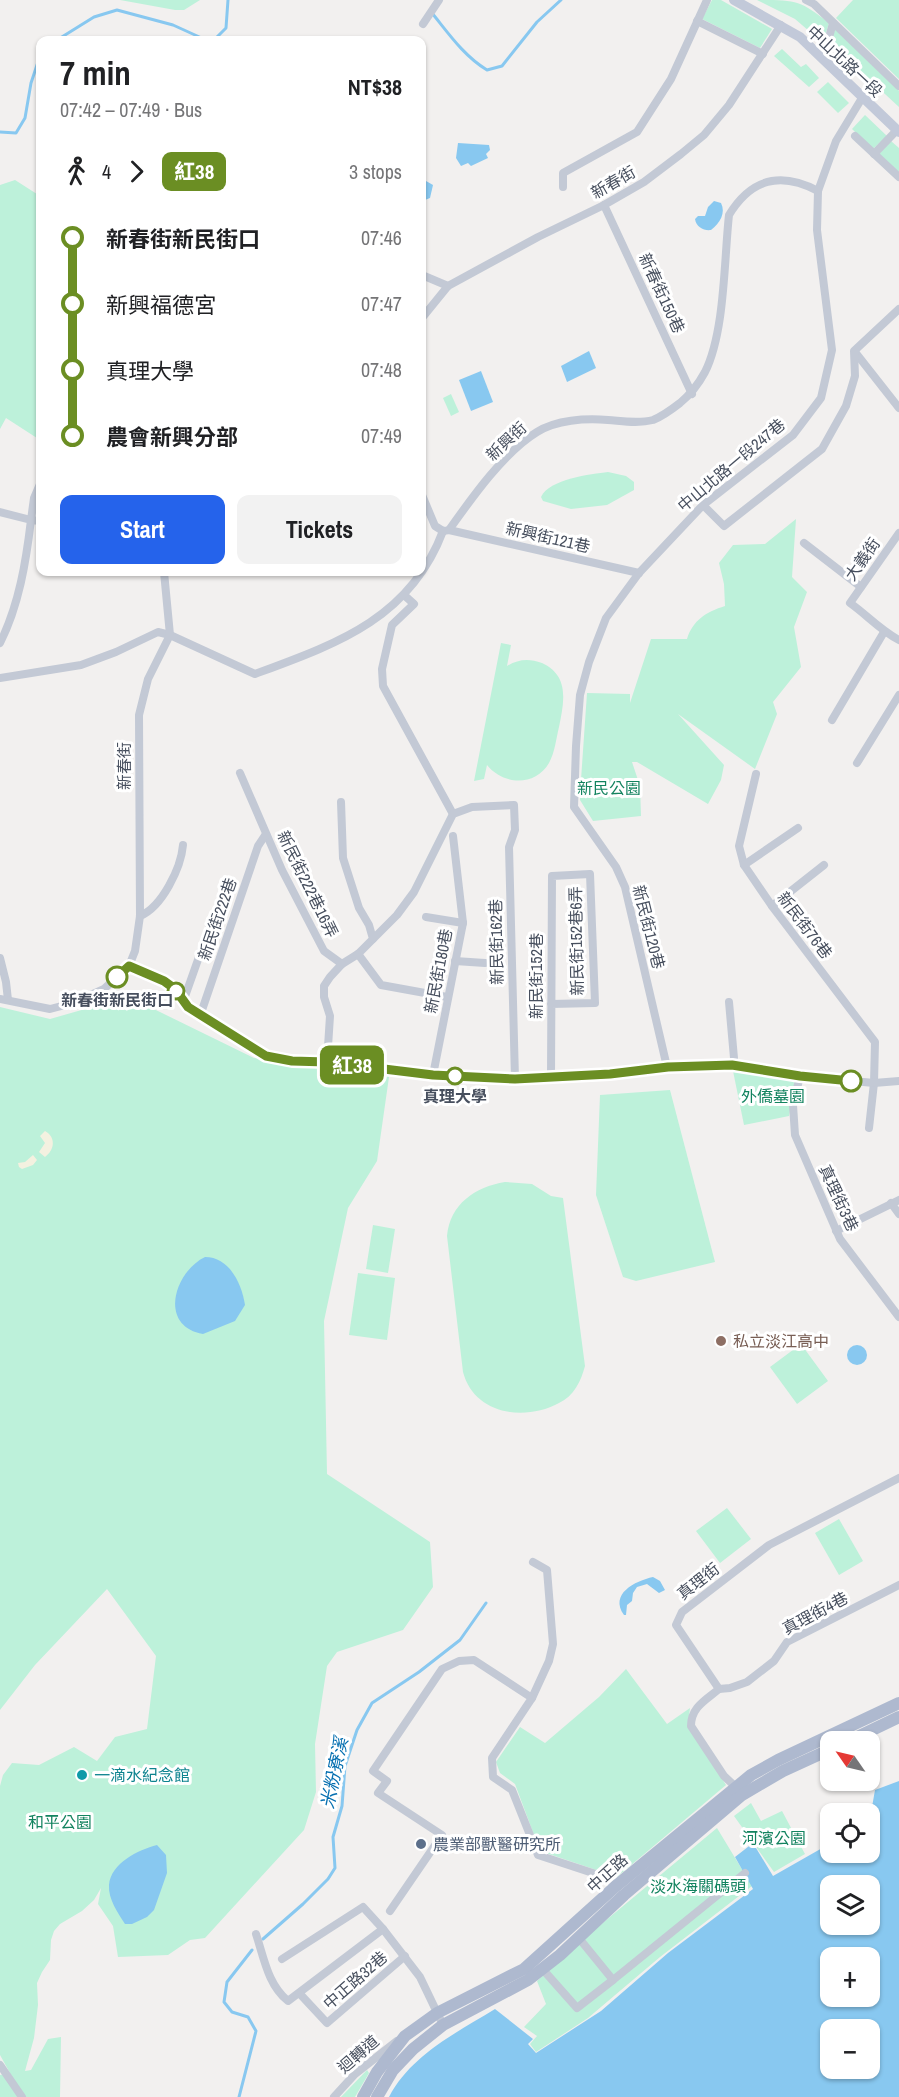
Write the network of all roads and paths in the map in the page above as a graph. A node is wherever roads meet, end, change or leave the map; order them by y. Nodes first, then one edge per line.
1 (438, 0) edge
2 (707, 0) edge
3 (734, 0) edge
4 (806, 0) edge
5 (697, 21) junction
6 (833, 23) junction
7 (423, 24) dead end
8 (781, 25) junction
9 (763, 54) junction
10 (823, 59) junction
11 (899, 86) edge
12 (862, 98) junction
13 (898, 131) edge
14 (855, 136) dead end
15 (874, 154) junction
16 (899, 177) edge
17 (562, 187) dead end
18 (818, 191) junction
19 (604, 205) junction
20 (426, 277) edge
21 (447, 286) junction
22 (899, 309) edge
23 (426, 313) edge
24 (854, 351) junction
25 (692, 394) junction
26 (899, 408) edge
27 (36, 493) edge
28 (426, 505) edge
29 (703, 505) junction
30 (0, 512) edge
31 (31, 520) junction
32 (36, 520) edge
33 (446, 531) junction
34 (899, 533) edge
35 (804, 543) dead end
36 (426, 568) edge
37 (639, 573) junction
38 (164, 576) edge
39 (419, 576) edge
40 (861, 587) junction
41 (404, 595) junction
42 (884, 632) junction
43 (170, 635) junction
44 (899, 640) edge
45 (0, 643) edge
46 (0, 678) edge
47 (899, 695) edge
48 (831, 720) dead end
49 (857, 763) dead end
50 (240, 773) dead end
51 (756, 774) dead end
52 (340, 801) dead end
53 (574, 807) joint
54 (453, 814) junction
55 (798, 828) dead end
56 (266, 834) junction
57 (453, 836) dead end
58 (183, 845) dead end
59 (744, 865) junction
60 (824, 865) dead end
61 (590, 874) joint
62 (772, 906) junction
63 (140, 916) junction
64 (426, 917) dead end
65 (211, 923) dead end
66 (463, 923) junction
67 (373, 939) junction
68 (358, 954) junction
69 (0, 958) edge
70 (454, 961) junction
71 (485, 963) dead end
72 (342, 964) junction
73 (129, 966) junction
74 (447, 997) junction
75 (4, 1000) edge
76 (183, 1002) junction
77 (729, 1002) dead end
78 (551, 1004) junction
79 (200, 1016) junction
80 (327, 1062) junction
81 (732, 1065) junction
82 (668, 1067) junction
83 (433, 1075) junction
84 (800, 1076) junction
85 (550, 1077) junction
86 (515, 1079) junction
87 (899, 1081) edge
88 (874, 1083) junction
89 (869, 1128) dead end
90 (895, 1201) edge
91 (899, 1214) edge
92 (836, 1231) junction
93 (899, 1317) edge
94 (899, 1479) edge
95 (533, 1562) dead end
96 (899, 1585) edge
97 (719, 1689) junction
98 (532, 1698) junction
99 (899, 1703) edge
100 (899, 1717) edge
101 (870, 1731) edge
102 (820, 1754) edge
103 (739, 1791) junction
104 (745, 1873) dead end
105 (616, 1886) junction
106 (390, 1911) dead end
107 (382, 1929) junction
108 (256, 1934) dead end
109 (578, 1937) junction
110 (405, 1956) junction
111 (282, 1959) dead end
112 (546, 1973) dead end
113 (613, 1980) junction
114 (300, 1994) junction
115 (437, 2013) junction
116 (443, 2025) junction
117 (405, 2036) junction
118 (0, 2065) edge
119 (22, 2097) edge
120 (334, 2097) edge
121 (363, 2097) edge
122 (377, 2097) edge

1 - 7 street
2 - 5 street
3 - 8 street, 中山北路一段
4 - 6 street
5 - 9 street
5 - 17 street
6 - 10 street
6 - 11 street
8 - 9 street, 新春街
8 - 10 street, 中山北路一段
9 - 19 street, 新春街
10 - 12 street, 中山北路一段
12 - 13 street, 中山北路一段
12 - 18 street, 中山北路一段247巷
13 - 15 street
14 - 15 street
15 - 16 street
18 - 25 street, 新興街
18 - 29 street, 中山北路一段247巷
19 - 21 street, 新春街
19 - 25 street, 新春街150巷
20 - 21 street
21 - 23 street, 新春街
22 - 24 street
24 - 26 street
24 - 29 street
25 - 33 street, 新興街
27 - 31 street
28 - 33 street
29 - 37 street, 中山北路一段247巷
30 - 31 street
31 - 32 street
31 - 45 street
33 - 36 street, 新興街
33 - 37 street, 新興街121巷
34 - 40 street, 大義街
35 - 40 street
37 - 53 street, 中山北路一段247巷
38 - 43 street
39 - 41 street, 新興街
40 - 42 street, 大義街
41 - 43 street, 新興街
41 - 54 street
42 - 44 street
42 - 48 street
43 - 46 street
43 - 63 street, 新春街
47 - 49 street
50 - 56 street, 新民街222巷16弄
51 - 59 street, 新民街76巷
52 - 67 street
53 - 82 street, 新民街120巷
54 - 67 street
54 - 86 street, 新民街162巷
55 - 59 street
56 - 72 street, 新民街222巷16弄
56 - 79 street, 新民街222巷
57 - 66 street, 新民街180巷
58 - 63 street
59 - 62 street, 新民街76巷
60 - 62 street
61 - 78 street, 新民街152巷
61 - 78 street, 新民街152巷6弄
62 - 88 street, 新民街76巷
63 - 73 street, 新春街
64 - 66 street
65 - 76 street
66 - 70 street, 新民街180巷
67 - 68 street
68 - 72 street
68 - 74 street
69 - 75 street
70 - 71 street
70 - 74 street, 新民街180巷
72 - 80 street
73 - 75 street
73 - 76 street
74 - 83 street, 新民街180巷
76 - 79 street
77 - 81 street
78 - 85 street, 新民街152巷
79 - 80 street
80 - 83 street
81 - 82 street
81 - 84 street
82 - 85 street
83 - 86 street
84 - 88 street
84 - 92 street, 真理街3巷
85 - 86 street
87 - 88 street
88 - 89 street, 新民街76巷
90 - 91 street
90 - 92 street
92 - 93 street, 真理街3巷
94 - 97 street, 真理街
95 - 98 street
96 - 97 street, 真理街4巷
97 - 103 street
98 - 105 street
98 - 106 street
99 - 103 main road, 中正路
100 - 101 main road
102 - 103 main road, 中正路
103 - 105 main road, 中正路
103 - 109 main road, 中正路
104 - 113 street
105 - 115 main road, 中正路
107 - 110 street, 中正路32巷
107 - 111 street
107 - 114 street, 中正路32巷
108 - 114 street, 中正路32巷
109 - 113 street
109 - 116 main road, 中正路
110 - 114 street, 中正路32巷
110 - 115 street, 中正路32巷
112 - 113 street
115 - 116 street, 中正路32巷
115 - 117 main road, 中正路
116 - 122 main road, 中正路
117 - 120 street, 迴轉道
117 - 121 main road, 中正路
118 - 119 street

